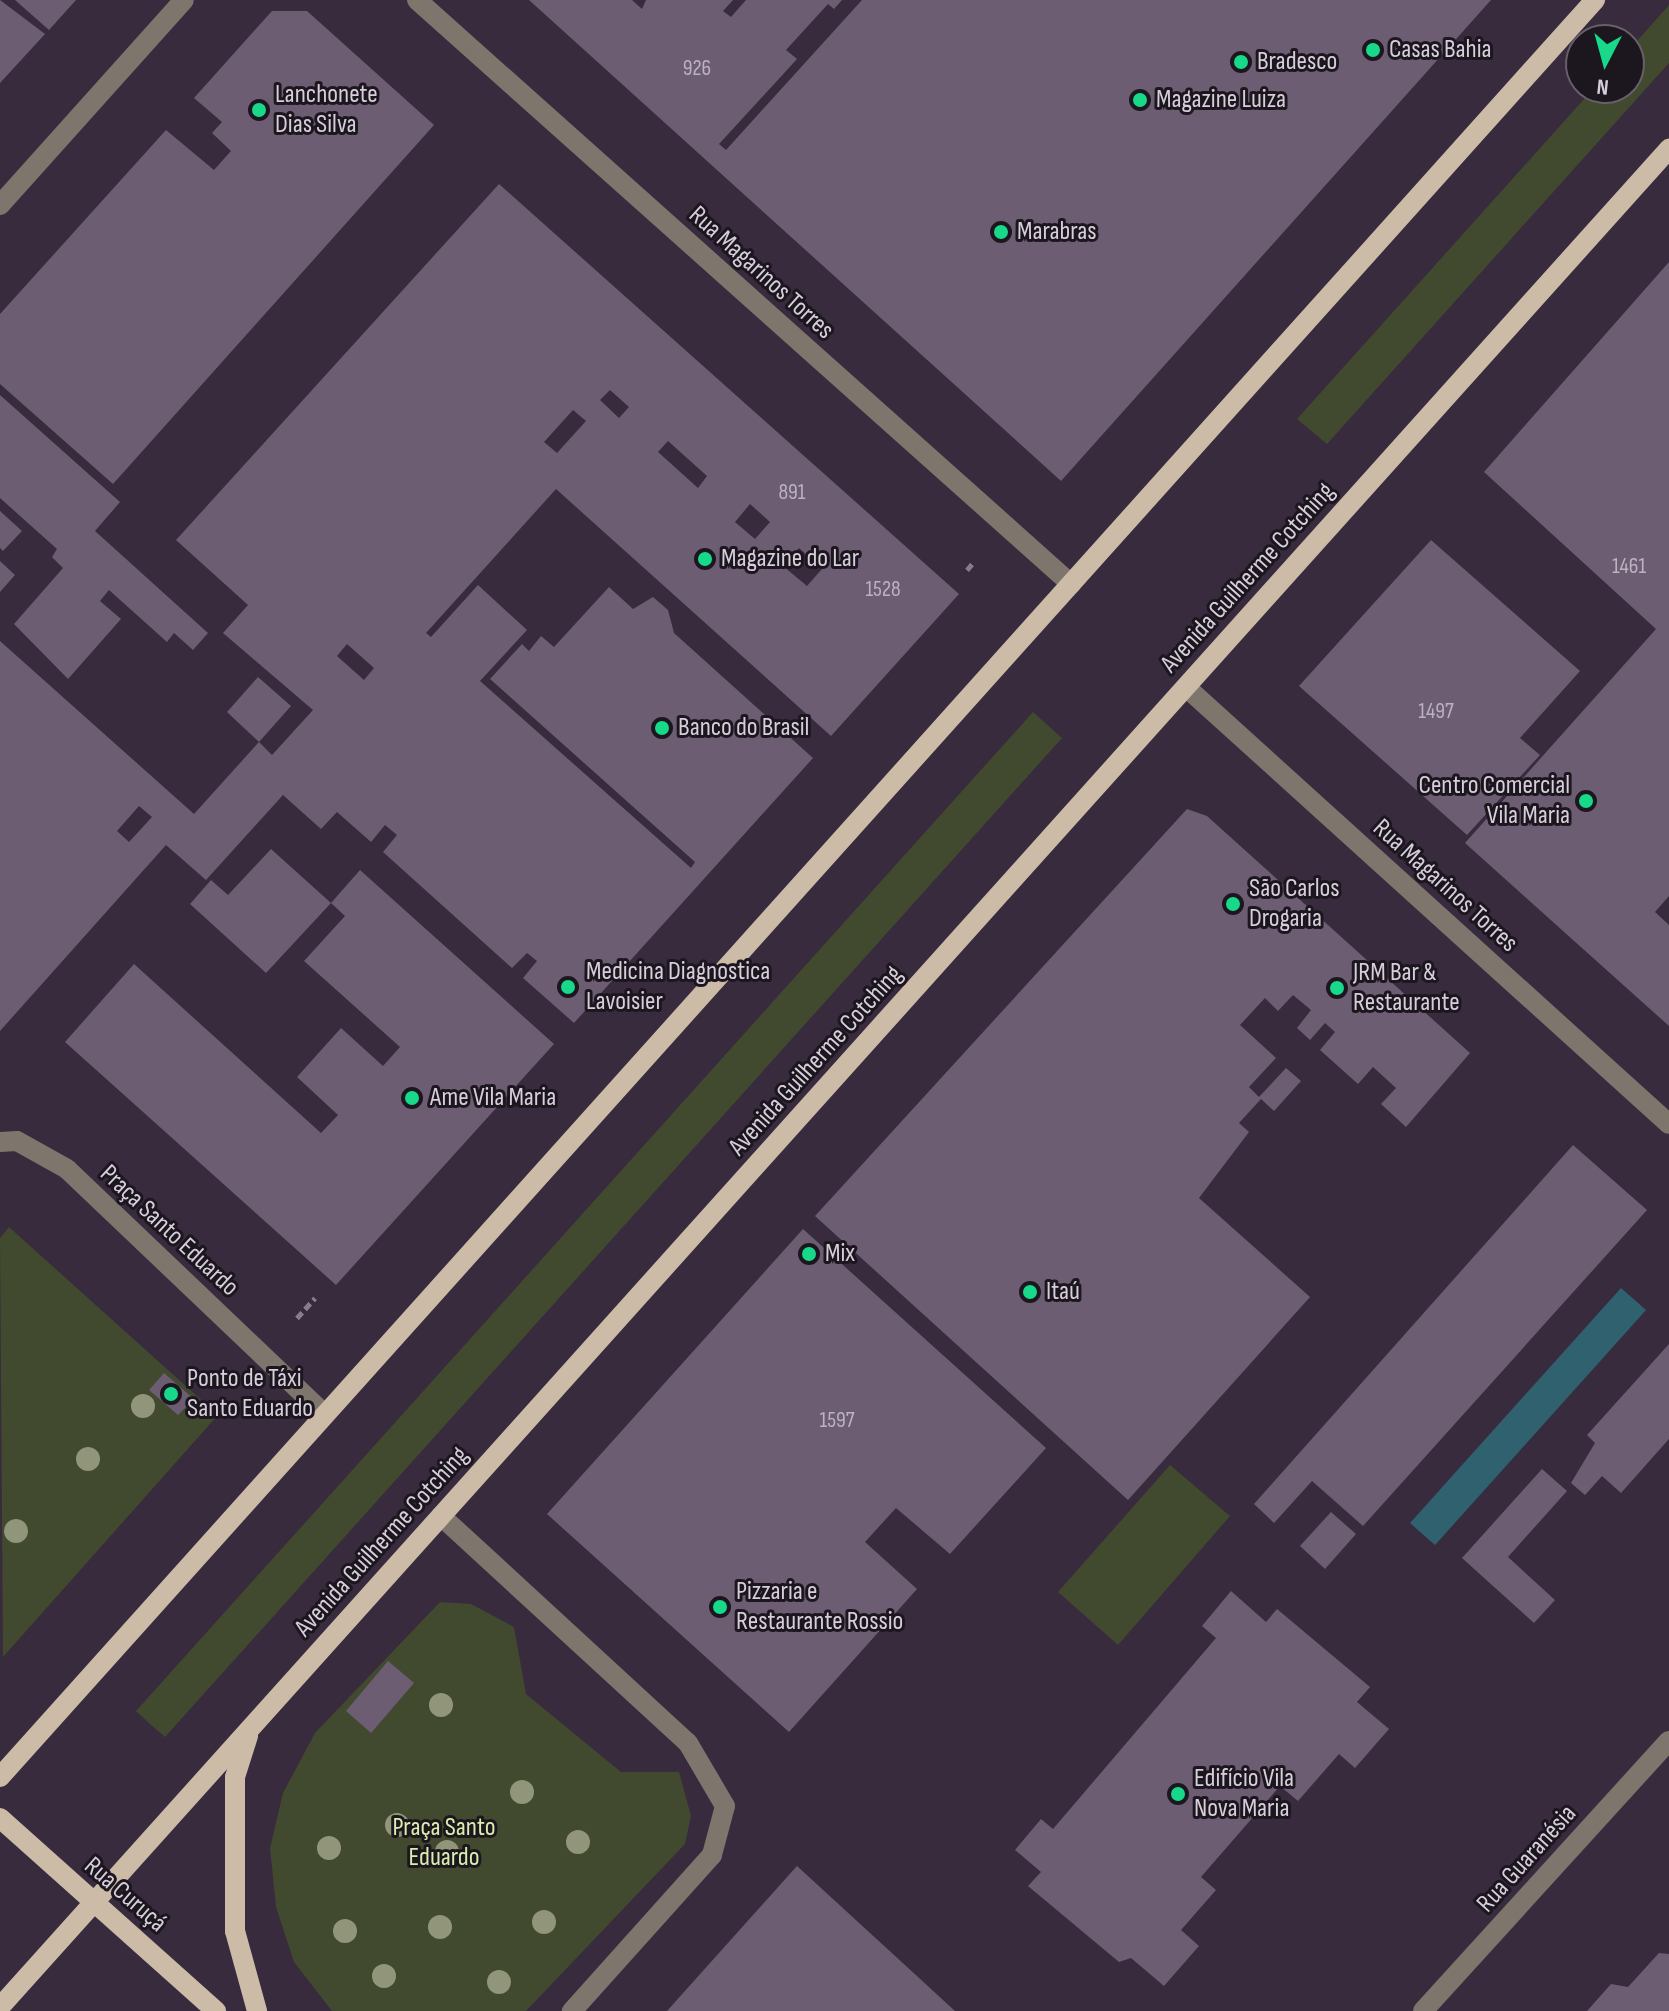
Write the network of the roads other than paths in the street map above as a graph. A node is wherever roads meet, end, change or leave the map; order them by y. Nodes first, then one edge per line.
1 (184, 0) edge
2 (417, 0) edge
3 (1595, 0) edge
4 (1669, 149) edge
5 (0, 205) edge
6 (1071, 584) junction
7 (1186, 687) junction
8 (1669, 1124) edge
9 (0, 1142) edge
10 (325, 1415) junction
11 (441, 1516) junction
12 (250, 1729) junction
13 (1669, 1741) edge
14 (0, 1777) edge
15 (0, 1818) edge
16 (94, 1903) junction
17 (0, 2007) edge
18 (216, 2011) edge
19 (257, 2011) edge
20 (572, 2011) edge
21 (1423, 2011) edge

1 - 5 street
2 - 6 street, Rua Magarinos Torres
3 - 6 main road
4 - 7 main road, Avenida Guilherme Cotching
6 - 10 main road
7 - 8 street, Rua Magarinos Torres
7 - 11 main road, Avenida Guilherme Cotching
9 - 10 street, Praça Santo Eduardo
10 - 14 main road
11 - 12 main road, Avenida Guilherme Cotching
11 - 20 street
12 - 16 main road, Avenida Guilherme Cotching
12 - 19 main road
13 - 21 street, Rua Guaranésia
15 - 16 main road, Rua Curuçá
16 - 17 main road, Avenida Guilherme Cotching
16 - 18 main road, Rua Curuçá

